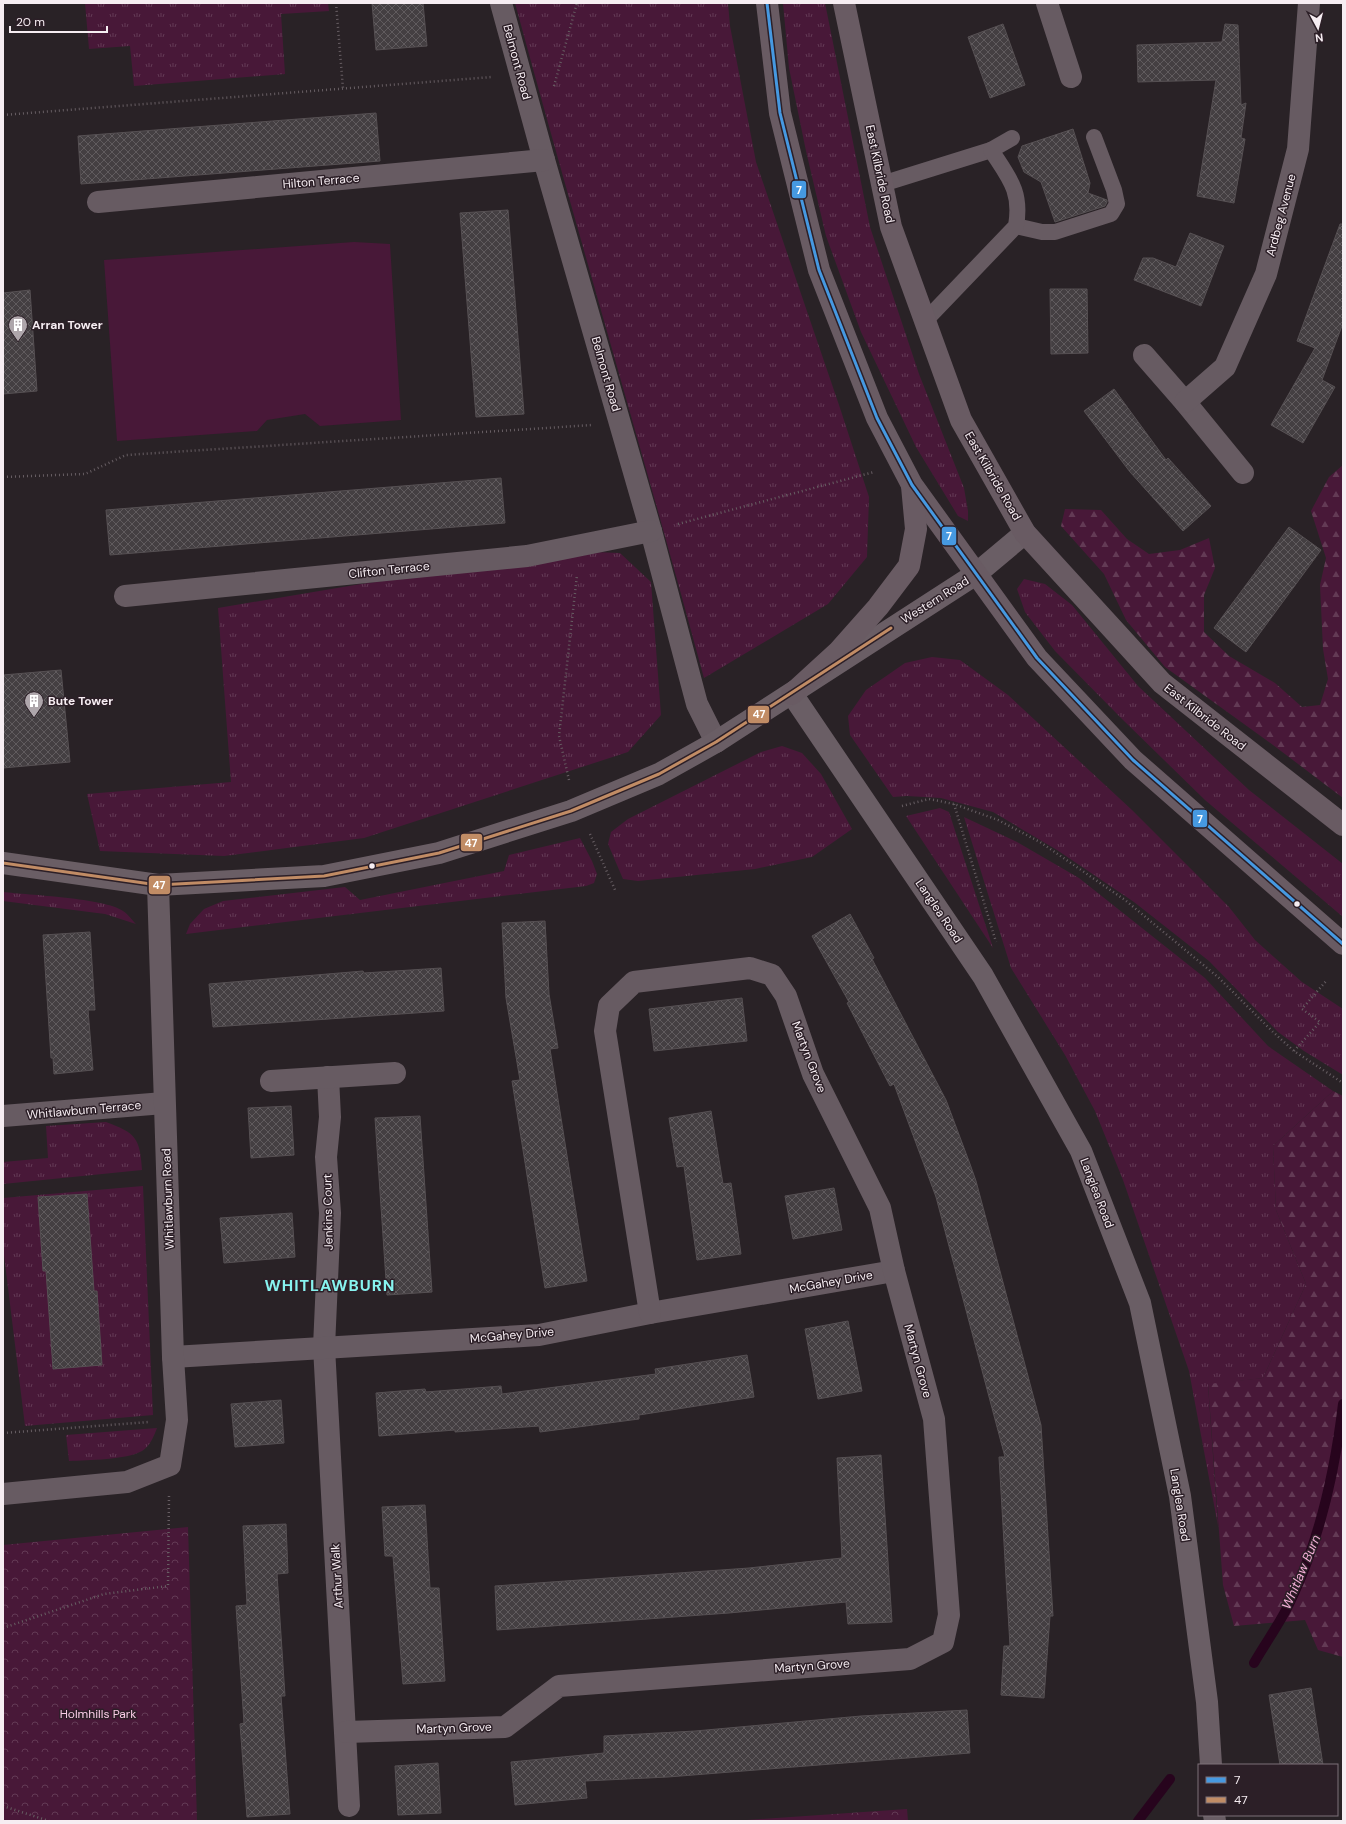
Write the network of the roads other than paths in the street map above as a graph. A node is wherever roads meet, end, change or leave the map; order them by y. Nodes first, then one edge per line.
1 (501, 3) edge
2 (766, 3) edge
3 (844, 3) edge
4 (1310, 3) edge
5 (1050, 4) edge
6 (1071, 77) dead end
7 (1094, 137) dead end
8 (1012, 138) dead end
9 (991, 150) junction
10 (544, 160) junction
11 (882, 184) junction
12 (98, 202) dead end
13 (1016, 226) junction
14 (925, 321) junction
15 (1144, 355) dead end
16 (1185, 402) junction
17 (1243, 473) dead end
18 (912, 485) junction
19 (651, 531) junction
20 (1025, 533) junction
21 (976, 574) junction
22 (125, 596) dead end
23 (792, 694) junction
24 (716, 742) junction
25 (1343, 825) edge
26 (3, 863) edge
27 (158, 885) junction
28 (1343, 944) edge
29 (394, 1072) dead end
30 (328, 1077) junction
31 (271, 1081) dead end
32 (164, 1103) junction
33 (3, 1116) edge
34 (894, 1271) junction
35 (650, 1313) junction
36 (324, 1347) junction
37 (173, 1356) junction
38 (3, 1494) edge
39 (346, 1732) junction
40 (1211, 1764) edge
41 (349, 1806) dead end

1 - 10 street, Belmont Road
2 - 18 main road
3 - 11 main road, East Kilbride Road
4 - 16 street, Ardbeg Avenue
5 - 6 street
7 - 13 lane
8 - 9 lane
9 - 11 lane
9 - 13 lane
10 - 12 street, Hilton Terrace
10 - 19 street, Belmont Road
11 - 14 main road, East Kilbride Road
13 - 14 lane
14 - 20 main road, East Kilbride Road
15 - 16 street
16 - 17 street
18 - 21 main road
18 - 23 main road
19 - 22 street, Clifton Terrace
19 - 24 street, Belmont Road
20 - 21 street, Western Road
20 - 25 main road, East Kilbride Road
21 - 23 street, Western Road
21 - 28 main road
23 - 24 street, Western Road
23 - 40 street, Langlea Road
24 - 27 street, Western Road
26 - 27 street, Western Road
27 - 32 street, Whitlawburn Road
29 - 30 street
30 - 31 street
30 - 36 street, Jenkins Court
32 - 33 street, Whitlawburn Terrace
32 - 37 street, Whitlawburn Road
34 - 35 street, McGahey Drive
34 - 35 street, Martyn Grove
34 - 39 street, Martyn Grove
35 - 36 street, McGahey Drive
36 - 37 street, McGahey Drive
36 - 39 street, Arthur Walk
37 - 38 street, Whitlawburn Road
39 - 41 street, Arthur Walk

